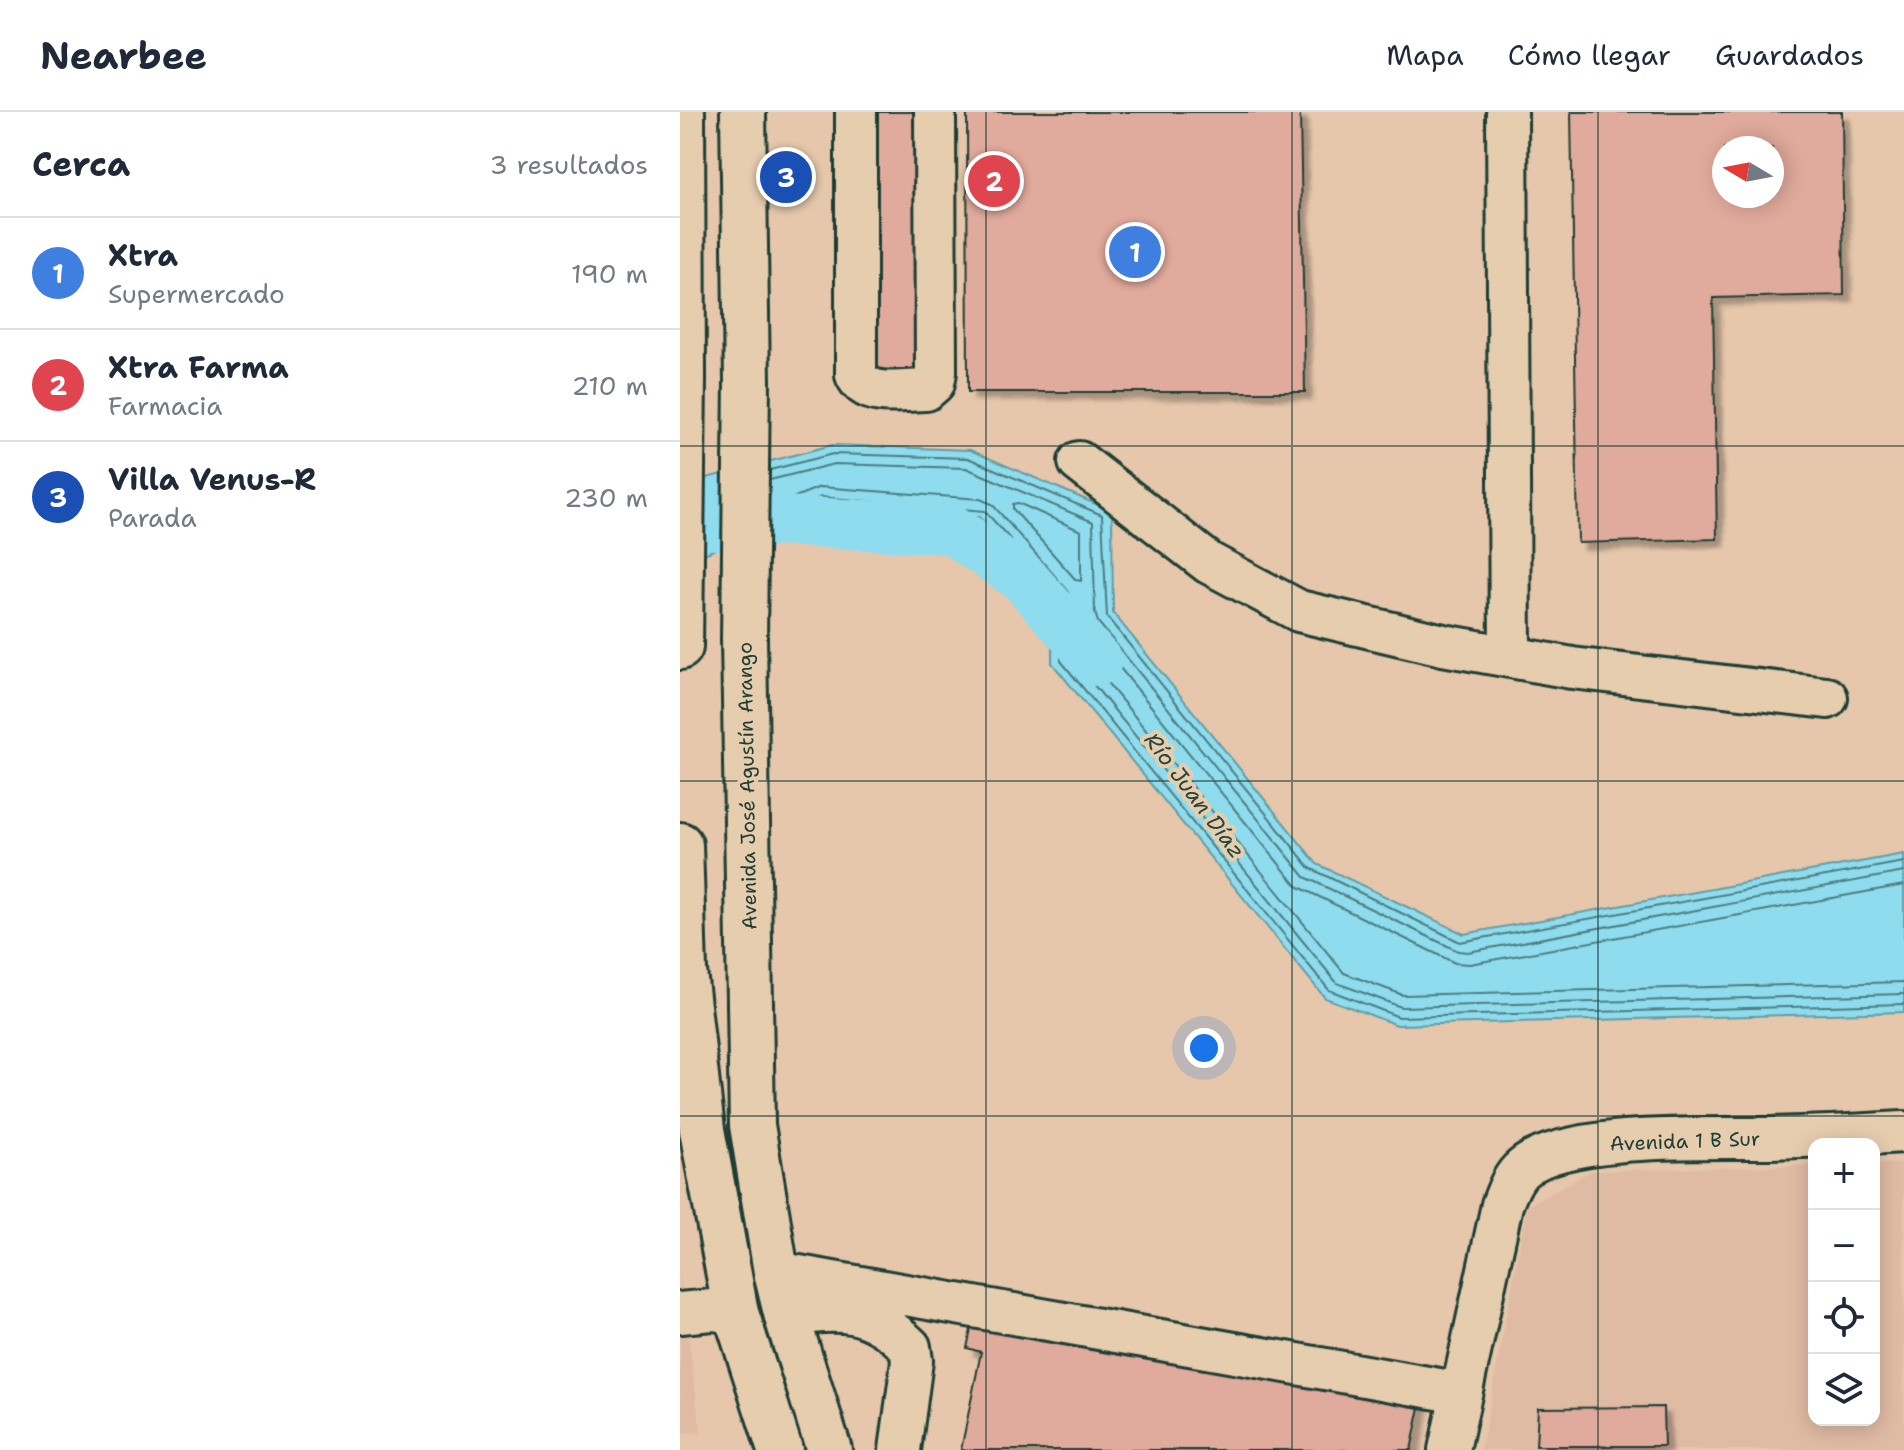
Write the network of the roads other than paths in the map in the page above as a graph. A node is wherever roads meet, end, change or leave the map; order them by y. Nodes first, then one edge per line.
1 (682, 112) edge
2 (743, 112) edge
3 (856, 112) edge
4 (935, 112) edge
5 (1507, 112) edge
6 (1079, 462) dead end
7 (681, 635) edge
8 (680, 647) edge
9 (1510, 656) junction
10 (1827, 698) dead end
11 (680, 845) edge
12 (752, 1040) junction
13 (691, 1126) edge
14 (1904, 1132) edge
15 (768, 1228) junction
16 (776, 1272) junction
17 (680, 1313) edge
18 (736, 1313) junction
19 (787, 1317) junction
20 (1461, 1393) junction
21 (780, 1450) edge
22 (829, 1450) edge
23 (900, 1450) edge
24 (1449, 1450) edge

1 - 7 main road
2 - 12 main road, Avenida José Agustín Arango
3 - 4 street
5 - 9 street
6 - 9 street
7 - 8 main road
9 - 10 street
11 - 13 main road
12 - 13 main road
12 - 15 main road, Avenida José Agustín Arango
13 - 15 main road
13 - 18 main road
14 - 20 street, Avenida 1 B Sur
15 - 16 main road, Avenida José Agustín Arango
16 - 19 main road, Avenida José Agustín Arango
16 - 20 street
17 - 18 street
18 - 21 main road
19 - 22 main road, Avenida José Agustín Arango
19 - 23 street
20 - 24 street, Avenida 1 B Sur

